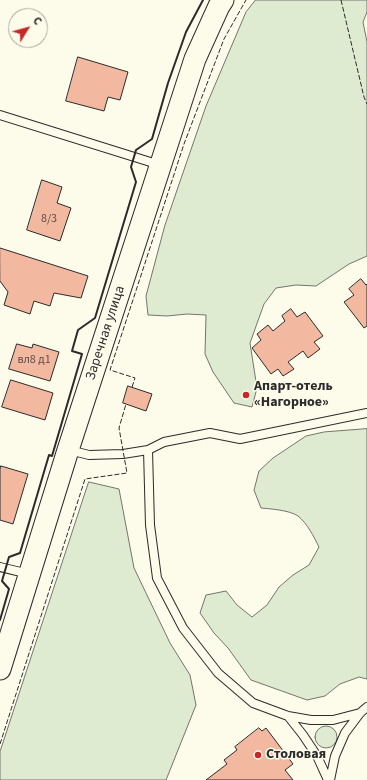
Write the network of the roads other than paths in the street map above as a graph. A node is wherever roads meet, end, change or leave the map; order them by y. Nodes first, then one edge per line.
1 (223, 0) edge
2 (0, 115) edge
3 (161, 165) junction
4 (367, 414) edge
5 (68, 450) junction
6 (148, 450) junction
7 (0, 567) edge
8 (29, 574) junction
9 (0, 669) edge
10 (367, 707) edge
11 (360, 713) junction
12 (288, 716) junction
13 (329, 780) edge

1 - 3 main road, Заречная улица
2 - 3 lane
3 - 5 main road, Заречная улица
4 - 6 lane
5 - 6 lane
5 - 8 main road, Заречная улица
6 - 12 lane
7 - 8 lane
8 - 9 main road, Заречная улица
10 - 11 lane
11 - 12 lane
11 - 13 lane
12 - 13 lane

